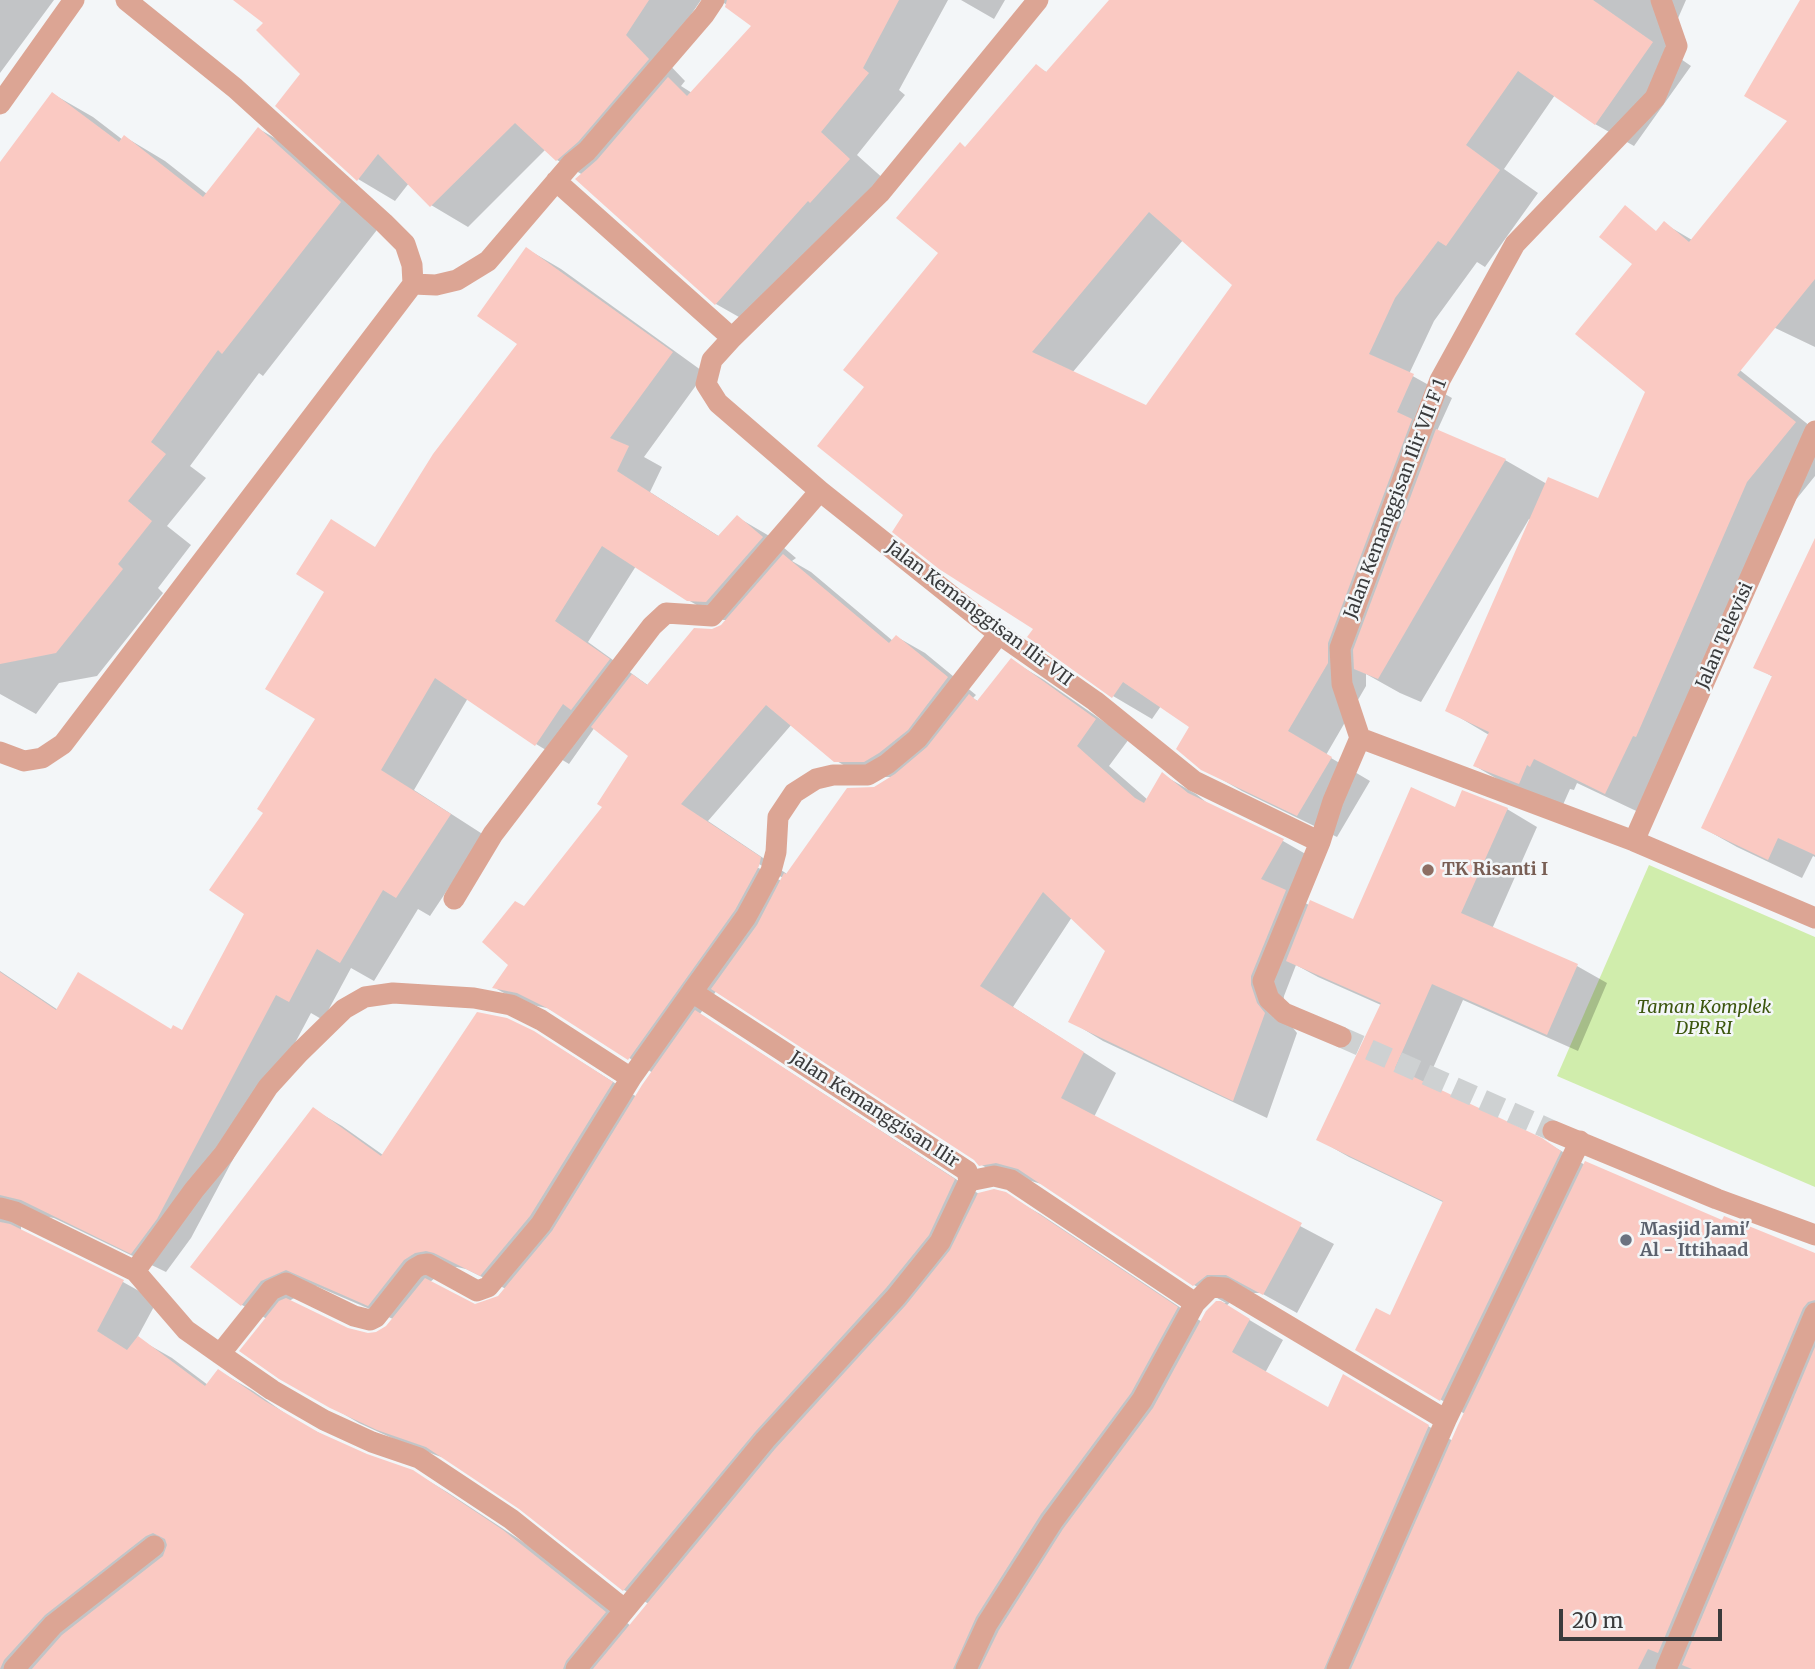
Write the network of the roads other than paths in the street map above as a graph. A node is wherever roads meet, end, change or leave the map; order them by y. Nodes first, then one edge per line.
1 (74, 0) edge
2 (126, 0) edge
3 (714, 0) edge
4 (1038, 0) edge
5 (1661, 0) edge
6 (0, 104) edge
7 (556, 181) junction
8 (413, 284) junction
9 (732, 338) junction
10 (1815, 431) edge
11 (820, 491) junction
12 (999, 634) junction
13 (1360, 738) junction
14 (0, 752) edge
15 (1634, 841) junction
16 (1320, 842) junction
17 (454, 899) dead end
18 (1815, 918) edge
19 (692, 992) junction
20 (1341, 1037) tunnel mouth
21 (631, 1078) junction
22 (1553, 1131) tunnel mouth
23 (1580, 1141) junction
24 (969, 1181) junction
25 (0, 1208) edge
26 (1815, 1235) edge
27 (135, 1271) junction
28 (1195, 1303) junction
29 (1815, 1313) edge
30 (220, 1354) junction
31 (1446, 1420) junction
32 (155, 1546) dead end
33 (624, 1609) junction
34 (14, 1669) edge
35 (576, 1669) edge
36 (967, 1669) edge
37 (1337, 1669) edge
38 (1666, 1669) edge

1 - 6 street
2 - 8 street
3 - 7 street
4 - 9 street, Jalan Kemanggisan Ilir VII
5 - 13 street, Jalan Kemanggisan Ilir VII F 1
7 - 8 street
7 - 9 street
8 - 14 street
9 - 11 street, Jalan Kemanggisan Ilir VII
10 - 15 street, Jalan Televisi
11 - 12 street, Jalan Kemanggisan Ilir VII
11 - 17 street
12 - 16 street, Jalan Kemanggisan Ilir VII
12 - 19 street
13 - 15 street
13 - 16 street
15 - 18 street
16 - 20 street
19 - 21 street
19 - 24 street, Jalan Kemanggisan Ilir
21 - 27 street
21 - 30 street
22 - 23 street
23 - 26 street
23 - 31 street
24 - 28 street
24 - 33 street, Jalan Kemanggisan Ilir
25 - 27 street
27 - 30 street
28 - 31 street
28 - 36 street
29 - 38 street
30 - 33 street
31 - 37 street
32 - 34 street
33 - 35 street, Jalan Kemanggisan Ilir

